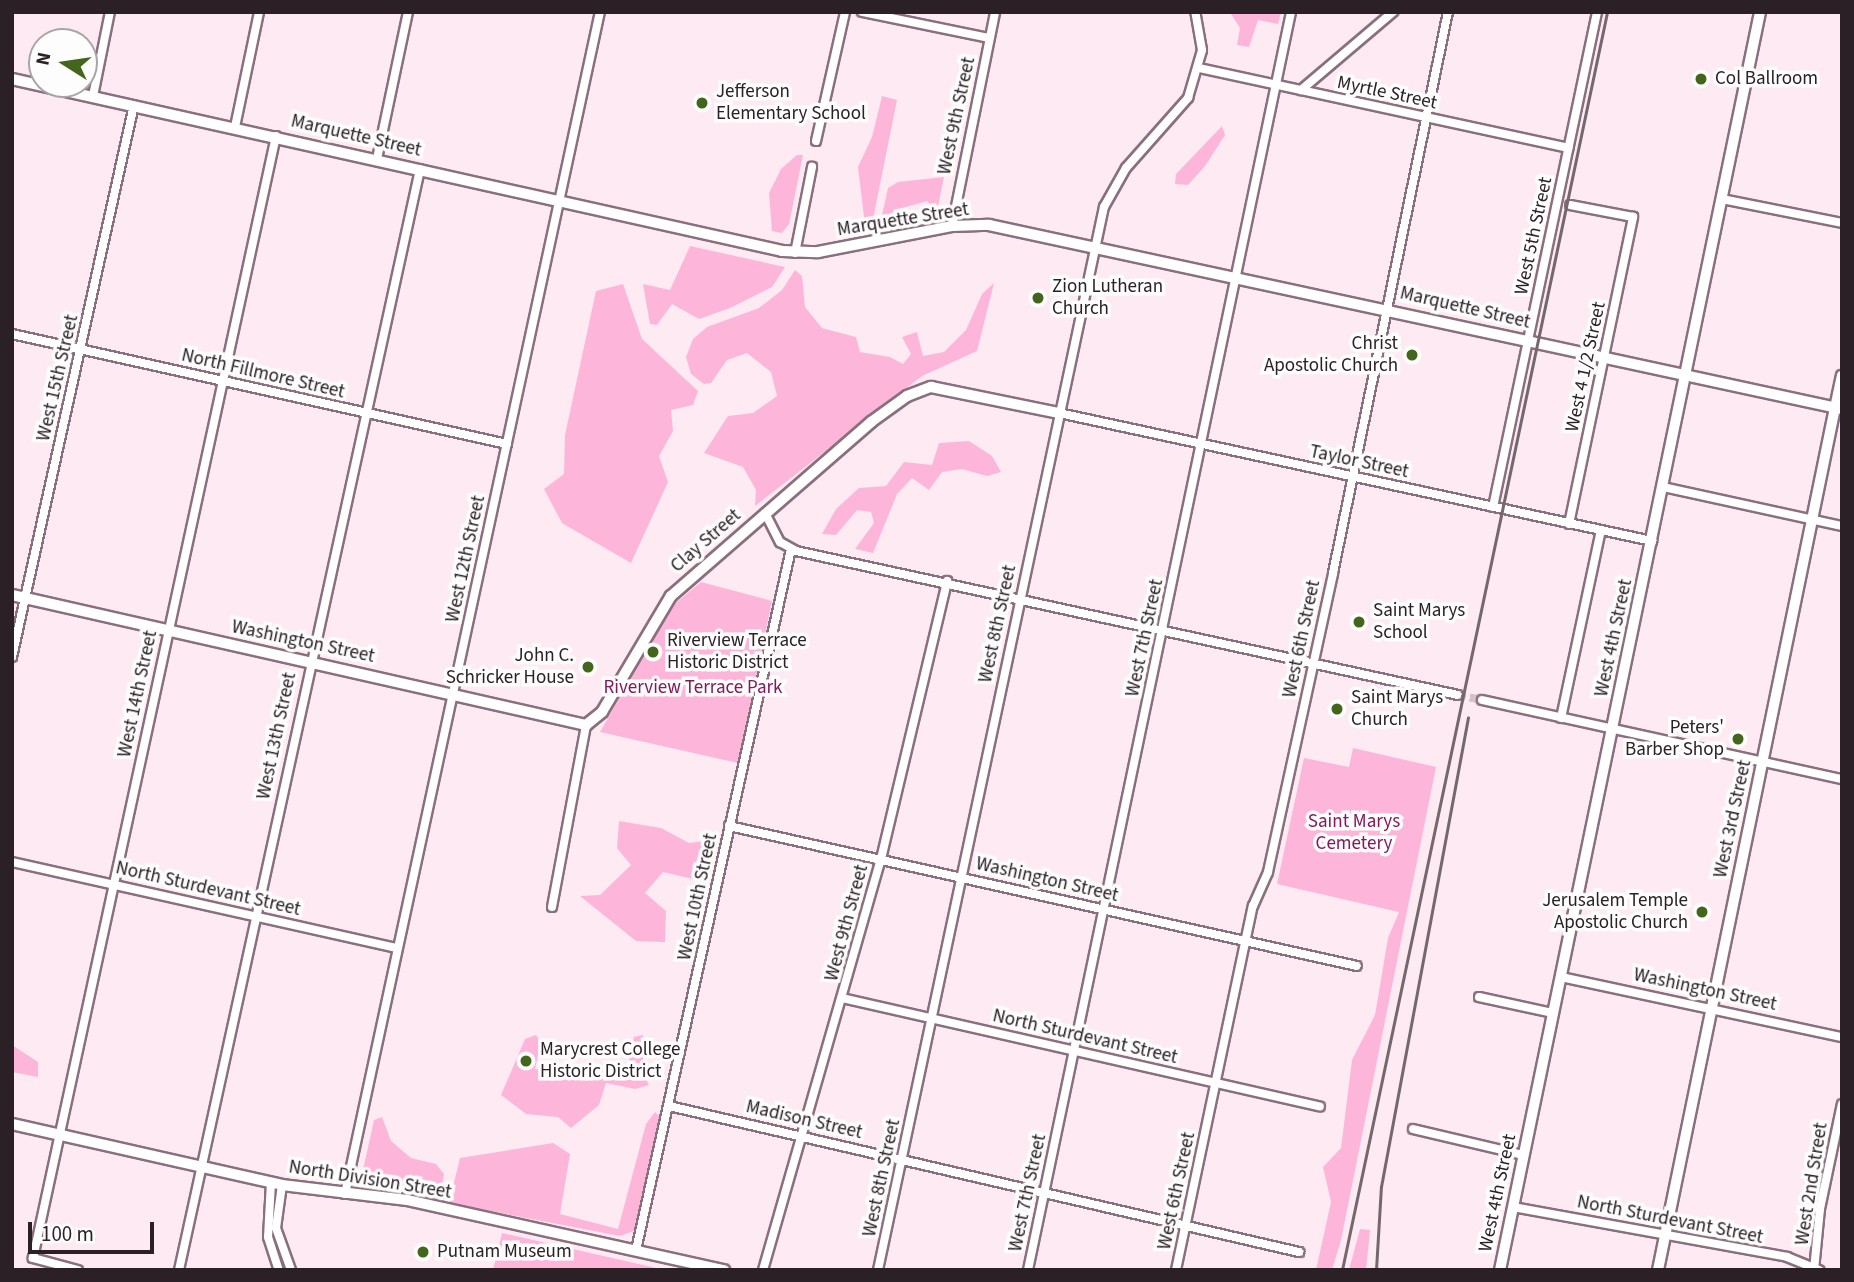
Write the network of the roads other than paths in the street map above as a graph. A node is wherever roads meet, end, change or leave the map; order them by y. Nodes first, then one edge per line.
1 (110, 12) edge
2 (258, 12) edge
3 (408, 12) edge
4 (600, 12) edge
5 (845, 12) edge
6 (862, 12) edge
7 (995, 12) edge
8 (1195, 12) edge
9 (1291, 12) edge
10 (1393, 12) edge
11 (1448, 12) edge
12 (1597, 12) edge
13 (1760, 12) edge
14 (989, 38) junction
15 (1199, 68) junction
16 (98, 71) edge
17 (1276, 85) junction
18 (1301, 90) junction
19 (98, 97) edge
20 (134, 105) junction
21 (1427, 118) junction
22 (235, 127) junction
23 (276, 136) junction
24 (816, 141) dead end
25 (1568, 148) junction
26 (377, 159) junction
27 (812, 167) dead end
28 (420, 169) junction
29 (1722, 199) junction
30 (560, 200) junction
31 (1570, 205) dead end
32 (1842, 223) edge
33 (951, 226) junction
34 (1095, 247) junction
35 (795, 253) junction
36 (1237, 277) junction
37 (1387, 309) junction
38 (12, 334) edge
39 (1528, 340) junction
40 (81, 349) junction
41 (1604, 357) junction
42 (1842, 376) edge
43 (1685, 377) junction
44 (223, 382) junction
45 (1838, 408) edge
46 (364, 413) junction
47 (1059, 414) junction
48 (507, 444) junction
49 (1202, 444) junction
50 (1352, 477) junction
51 (1663, 487) junction
52 (1493, 507) junction
53 (765, 513) junction
54 (1812, 520) junction
55 (1569, 524) junction
56 (1842, 526) edge
57 (1601, 530) junction
58 (1652, 541) junction
59 (791, 549) junction
60 (947, 581) junction
61 (12, 595) edge
62 (1019, 597) junction
63 (25, 598) junction
64 (1163, 630) junction
65 (168, 631) junction
66 (12, 657) edge
67 (310, 661) junction
68 (1313, 662) junction
69 (453, 693) junction
70 (1458, 695) tunnel mouth
71 (1482, 700) tunnel mouth
72 (1561, 718) junction
73 (586, 725) junction
74 (1612, 729) junction
75 (1763, 762) junction
76 (1842, 779) edge
77 (729, 826) junction
78 (881, 859) junction
79 (12, 862) edge
80 (962, 878) junction
81 (113, 884) junction
82 (552, 906) dead end
83 (1103, 911) junction
84 (254, 916) junction
85 (1246, 942) junction
86 (396, 948) junction
87 (1357, 966) dead end
88 (1561, 977) junction
89 (1479, 997) dead end
90 (842, 998) junction
91 (1712, 1009) junction
92 (1553, 1013) junction
93 (932, 1018) junction
94 (1842, 1037) edge
95 (1074, 1051) junction
96 (1216, 1083) junction
97 (1842, 1104) edge
98 (669, 1106) junction
99 (1321, 1107) dead end
100 (12, 1124) edge
101 (1413, 1129) dead end
102 (59, 1134) junction
103 (802, 1136) junction
104 (1523, 1155) junction
105 (902, 1159) junction
106 (201, 1165) junction
107 (276, 1184) junction
108 (1045, 1192) junction
109 (345, 1194) junction
110 (1513, 1207) junction
111 (1186, 1224) junction
112 (1665, 1237) junction
113 (636, 1251) junction
114 (1299, 1252) dead end
115 (1816, 1269) edge
116 (78, 1270) edge
117 (179, 1270) edge
118 (279, 1270) edge
119 (291, 1270) edge
120 (724, 1270) edge
121 (763, 1270) edge
122 (878, 1270) edge
123 (1028, 1270) edge
124 (1176, 1270) edge
125 (1500, 1270) edge
126 (1658, 1270) edge

1 - 16 street
2 - 22 street
3 - 26 street
4 - 30 street, West 12th Street
5 - 24 street
6 - 14 street
7 - 14 street, West 9th Street
8 - 15 street, West 8th Street
9 - 17 street, West 7th Street
10 - 18 street
11 - 21 street, West 6th Street
12 - 25 street, West 5th Street
13 - 29 main road, West 4th Street
14 - 33 street, West 9th Street
15 - 17 street, Myrtle Street
15 - 34 street, West 8th Street
17 - 18 street, Myrtle Street
17 - 36 street, West 7th Street
18 - 21 street, Myrtle Street
19 - 20 street, Marquette Street
20 - 22 street, Marquette Street
20 - 40 street, West 15th Street
21 - 25 street, Myrtle Street
21 - 37 street, West 6th Street
22 - 23 street, Marquette Street
23 - 26 street, Marquette Street
23 - 44 street, West 14th Street
25 - 39 street, West 5th Street
26 - 28 street, Marquette Street
27 - 35 street
28 - 30 street, Marquette Street
28 - 46 street, West 13th Street
29 - 32 street
29 - 43 main road, West 4th Street
30 - 35 street, Marquette Street
30 - 48 street, West 12th Street
31 - 41 street, West 4 1/2 Street
33 - 34 street, Marquette Street
33 - 35 street, Marquette Street
34 - 36 street, Marquette Street
34 - 47 street, West 8th Street
36 - 37 street, Marquette Street
36 - 49 street, West 7th Street
37 - 39 street, Marquette Street
37 - 50 street, West 6th Street
38 - 40 street, North Fillmore Street
39 - 41 street, Marquette Street
39 - 52 street, West 5th Street
40 - 44 street, North Fillmore Street
40 - 63 street, West 15th Street
41 - 43 street, Marquette Street
41 - 55 street, West 4 1/2 Street
42 - 45 street, West 3rd Street
43 - 45 street, Marquette Street
43 - 51 main road, West 4th Street
44 - 46 street, North Fillmore Street
44 - 65 street, West 14th Street
45 - 54 main road, West 3rd Street
46 - 48 street, North Fillmore Street
46 - 67 street, West 13th Street
47 - 49 street, Taylor Street
47 - 53 street, Clay Street
47 - 62 street, West 8th Street
48 - 69 street, West 12th Street
49 - 50 street, Taylor Street
49 - 64 street, West 7th Street
50 - 52 street, Taylor Street
50 - 68 street, West 6th Street
51 - 54 street
51 - 58 main road, West 4th Street
52 - 55 street, Taylor Street
53 - 59 street
53 - 73 street, Clay Street
54 - 56 street
54 - 75 main road, West 3rd Street
55 - 57 street, Taylor Street
57 - 58 street, Taylor Street
57 - 72 street
58 - 74 main road, West 4th Street
59 - 60 street
59 - 77 street, West 10th Street
60 - 62 street
60 - 78 street, West 9th Street
61 - 63 street, Washington Street
62 - 64 street
62 - 80 street, West 8th Street
63 - 65 street, Washington Street
63 - 66 street, West 15th Street
64 - 68 street
64 - 83 street, West 7th Street
65 - 67 street, Washington Street
65 - 81 street, West 14th Street
67 - 69 street, Washington Street
67 - 84 street, West 13th Street
68 - 70 street
68 - 85 street, West 6th Street
69 - 73 street, Washington Street
69 - 86 street, West 12th Street
71 - 72 street
72 - 74 street
73 - 82 street
74 - 75 street
74 - 88 main road, West 4th Street
75 - 76 street
75 - 91 main road, West 3rd Street
77 - 78 street, Washington Street
77 - 98 street, West 10th Street
78 - 80 street, Washington Street
78 - 90 street, West 9th Street
79 - 81 street, North Sturdevant Street
80 - 83 street, Washington Street
80 - 93 street, West 8th Street
81 - 84 street, North Sturdevant Street
81 - 102 street, West 14th Street
83 - 85 street, Washington Street
83 - 95 street, West 7th Street
84 - 86 street, North Sturdevant Street
84 - 106 street, West 13th Street
85 - 87 street, Washington Street
85 - 96 street, West 6th Street
86 - 109 street, West 12th Street
88 - 91 street, Washington Street
88 - 92 main road, West 4th Street
89 - 92 street
90 - 93 street, North Sturdevant Street
90 - 103 street, West 9th Street
91 - 94 street, Washington Street
91 - 112 main road, West 3rd Street
92 - 104 main road, West 4th Street
93 - 95 street, North Sturdevant Street
93 - 105 street, West 8th Street
95 - 96 street, North Sturdevant Street
95 - 108 street, West 7th Street
96 - 99 street, North Sturdevant Street
96 - 111 street, West 6th Street
97 - 115 street, West 2nd Street
98 - 103 street, Madison Street
98 - 113 street, West 10th Street
100 - 102 main road, North Division Street
101 - 104 street
102 - 106 main road, North Division Street
102 - 116 street, West 14th Street
103 - 105 street, Madison Street
103 - 121 street, West 9th Street
104 - 110 main road, West 4th Street
105 - 108 street, Madison Street
105 - 122 street, West 8th Street
106 - 107 main road, North Division Street
106 - 117 street, West 13th Street
107 - 109 main road, North Division Street
107 - 118 street
107 - 119 street
108 - 111 street, Madison Street
108 - 123 street, West 7th Street
109 - 113 main road, North Division Street
110 - 112 street, North Sturdevant Street
110 - 125 main road, West 4th Street
111 - 114 street, Madison Street
111 - 124 street, West 6th Street
112 - 115 street, North Sturdevant Street
112 - 126 main road, West 3rd Street
113 - 120 main road, North Division Street

